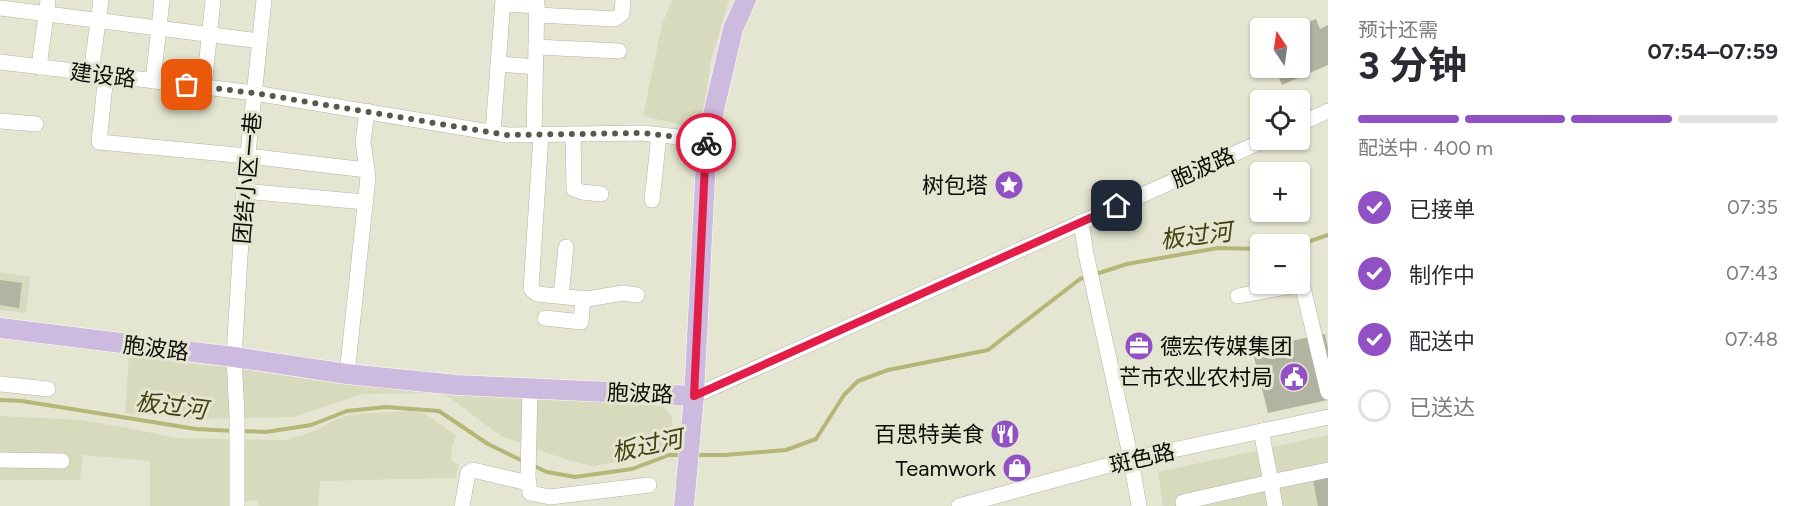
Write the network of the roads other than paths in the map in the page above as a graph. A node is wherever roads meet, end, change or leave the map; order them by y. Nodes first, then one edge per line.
1 (101, 0) edge
2 (162, 0) edge
3 (213, 0) edge
4 (264, 0) edge
5 (623, 0) edge
6 (746, 0) edge
7 (503, 2) edge
8 (47, 7) edge
9 (537, 7) edge
10 (0, 8) edge
11 (99, 20) junction
12 (159, 28) junction
13 (210, 34) junction
14 (260, 40) junction
15 (536, 47) junction
16 (619, 51) dead end
17 (0, 62) edge
18 (499, 64) junction
19 (39, 67) junction
20 (536, 67) junction
21 (99, 74) junction
22 (153, 81) junction
23 (204, 87) junction
24 (254, 93) junction
25 (367, 111) junction
26 (1328, 111) edge
27 (1310, 119) edge
28 (0, 121) edge
29 (36, 124) dead end
30 (494, 132) junction
31 (573, 134) junction
32 (538, 135) junction
33 (659, 135) junction
34 (706, 140) junction
35 (1250, 146) edge
36 (247, 156) junction
37 (367, 170) junction
38 (244, 191) junction
39 (601, 194) dead end
40 (652, 200) dead end
41 (365, 202) junction
42 (1081, 222) junction
43 (566, 247) dead end
44 (637, 295) dead end
45 (561, 296) junction
46 (1238, 296) dead end
47 (583, 298) junction
48 (545, 318) dead end
49 (0, 328) edge
50 (234, 357) junction
51 (347, 374) junction
52 (0, 384) edge
53 (530, 388) junction
54 (48, 389) dead end
55 (1328, 392) edge
56 (694, 396) junction
57 (1328, 417) edge
58 (1261, 431) junction
59 (1131, 459) junction
60 (0, 460) edge
61 (63, 461) dead end
62 (1328, 470) edge
63 (528, 480) junction
64 (1271, 482) junction
65 (650, 485) dead end
66 (237, 506) edge
67 (462, 506) edge
68 (684, 506) edge
69 (959, 506) edge
70 (1139, 506) edge
71 (1184, 506) edge
72 (1275, 506) edge

1 - 11 street
2 - 12 street
3 - 13 street
4 - 14 street, 团结小区一巷
5 - 9 street
6 - 34 main road
7 - 9 street
7 - 18 street
8 - 10 street
8 - 11 street
8 - 19 street
9 - 15 street
11 - 12 street
11 - 21 street
12 - 13 street
12 - 22 street
13 - 14 street
13 - 23 street
14 - 24 street, 团结小区一巷
15 - 16 street
15 - 20 street
17 - 19 street, 建设路
18 - 20 street
18 - 30 street
19 - 21 street, 建设路
20 - 32 street
21 - 22 street, 建设路
21 - 36 street
22 - 23 street, 建设路
23 - 24 street, 建设路
24 - 25 street, 建设路
24 - 36 street, 团结小区一巷
25 - 30 street, 建设路
25 - 37 street
26 - 27 street
28 - 29 street
30 - 32 street, 建设路
31 - 32 street, 建设路
31 - 33 street, 建设路
31 - 39 street
32 - 45 street
33 - 34 street, 建设路
33 - 40 street
34 - 56 main road
35 - 42 street, 胞波路
36 - 37 street
36 - 38 street, 团结小区一巷
37 - 41 street
38 - 41 street
38 - 50 street, 团结小区一巷
41 - 51 street
42 - 56 street, 胞波路
42 - 59 street
43 - 45 street
44 - 47 street
45 - 47 street
46 - 55 street
47 - 48 street
49 - 50 main road, 胞波路
50 - 51 main road, 胞波路
50 - 66 street, 团结小区一巷
51 - 53 main road, 胞波路
52 - 54 street
53 - 56 main road, 胞波路
53 - 63 street
56 - 68 main road
57 - 58 street, 斑色路
58 - 59 street, 斑色路
58 - 64 street
59 - 69 street, 斑色路
59 - 70 street
60 - 61 street
62 - 64 street
63 - 65 street
63 - 67 street
64 - 71 street
64 - 72 street

